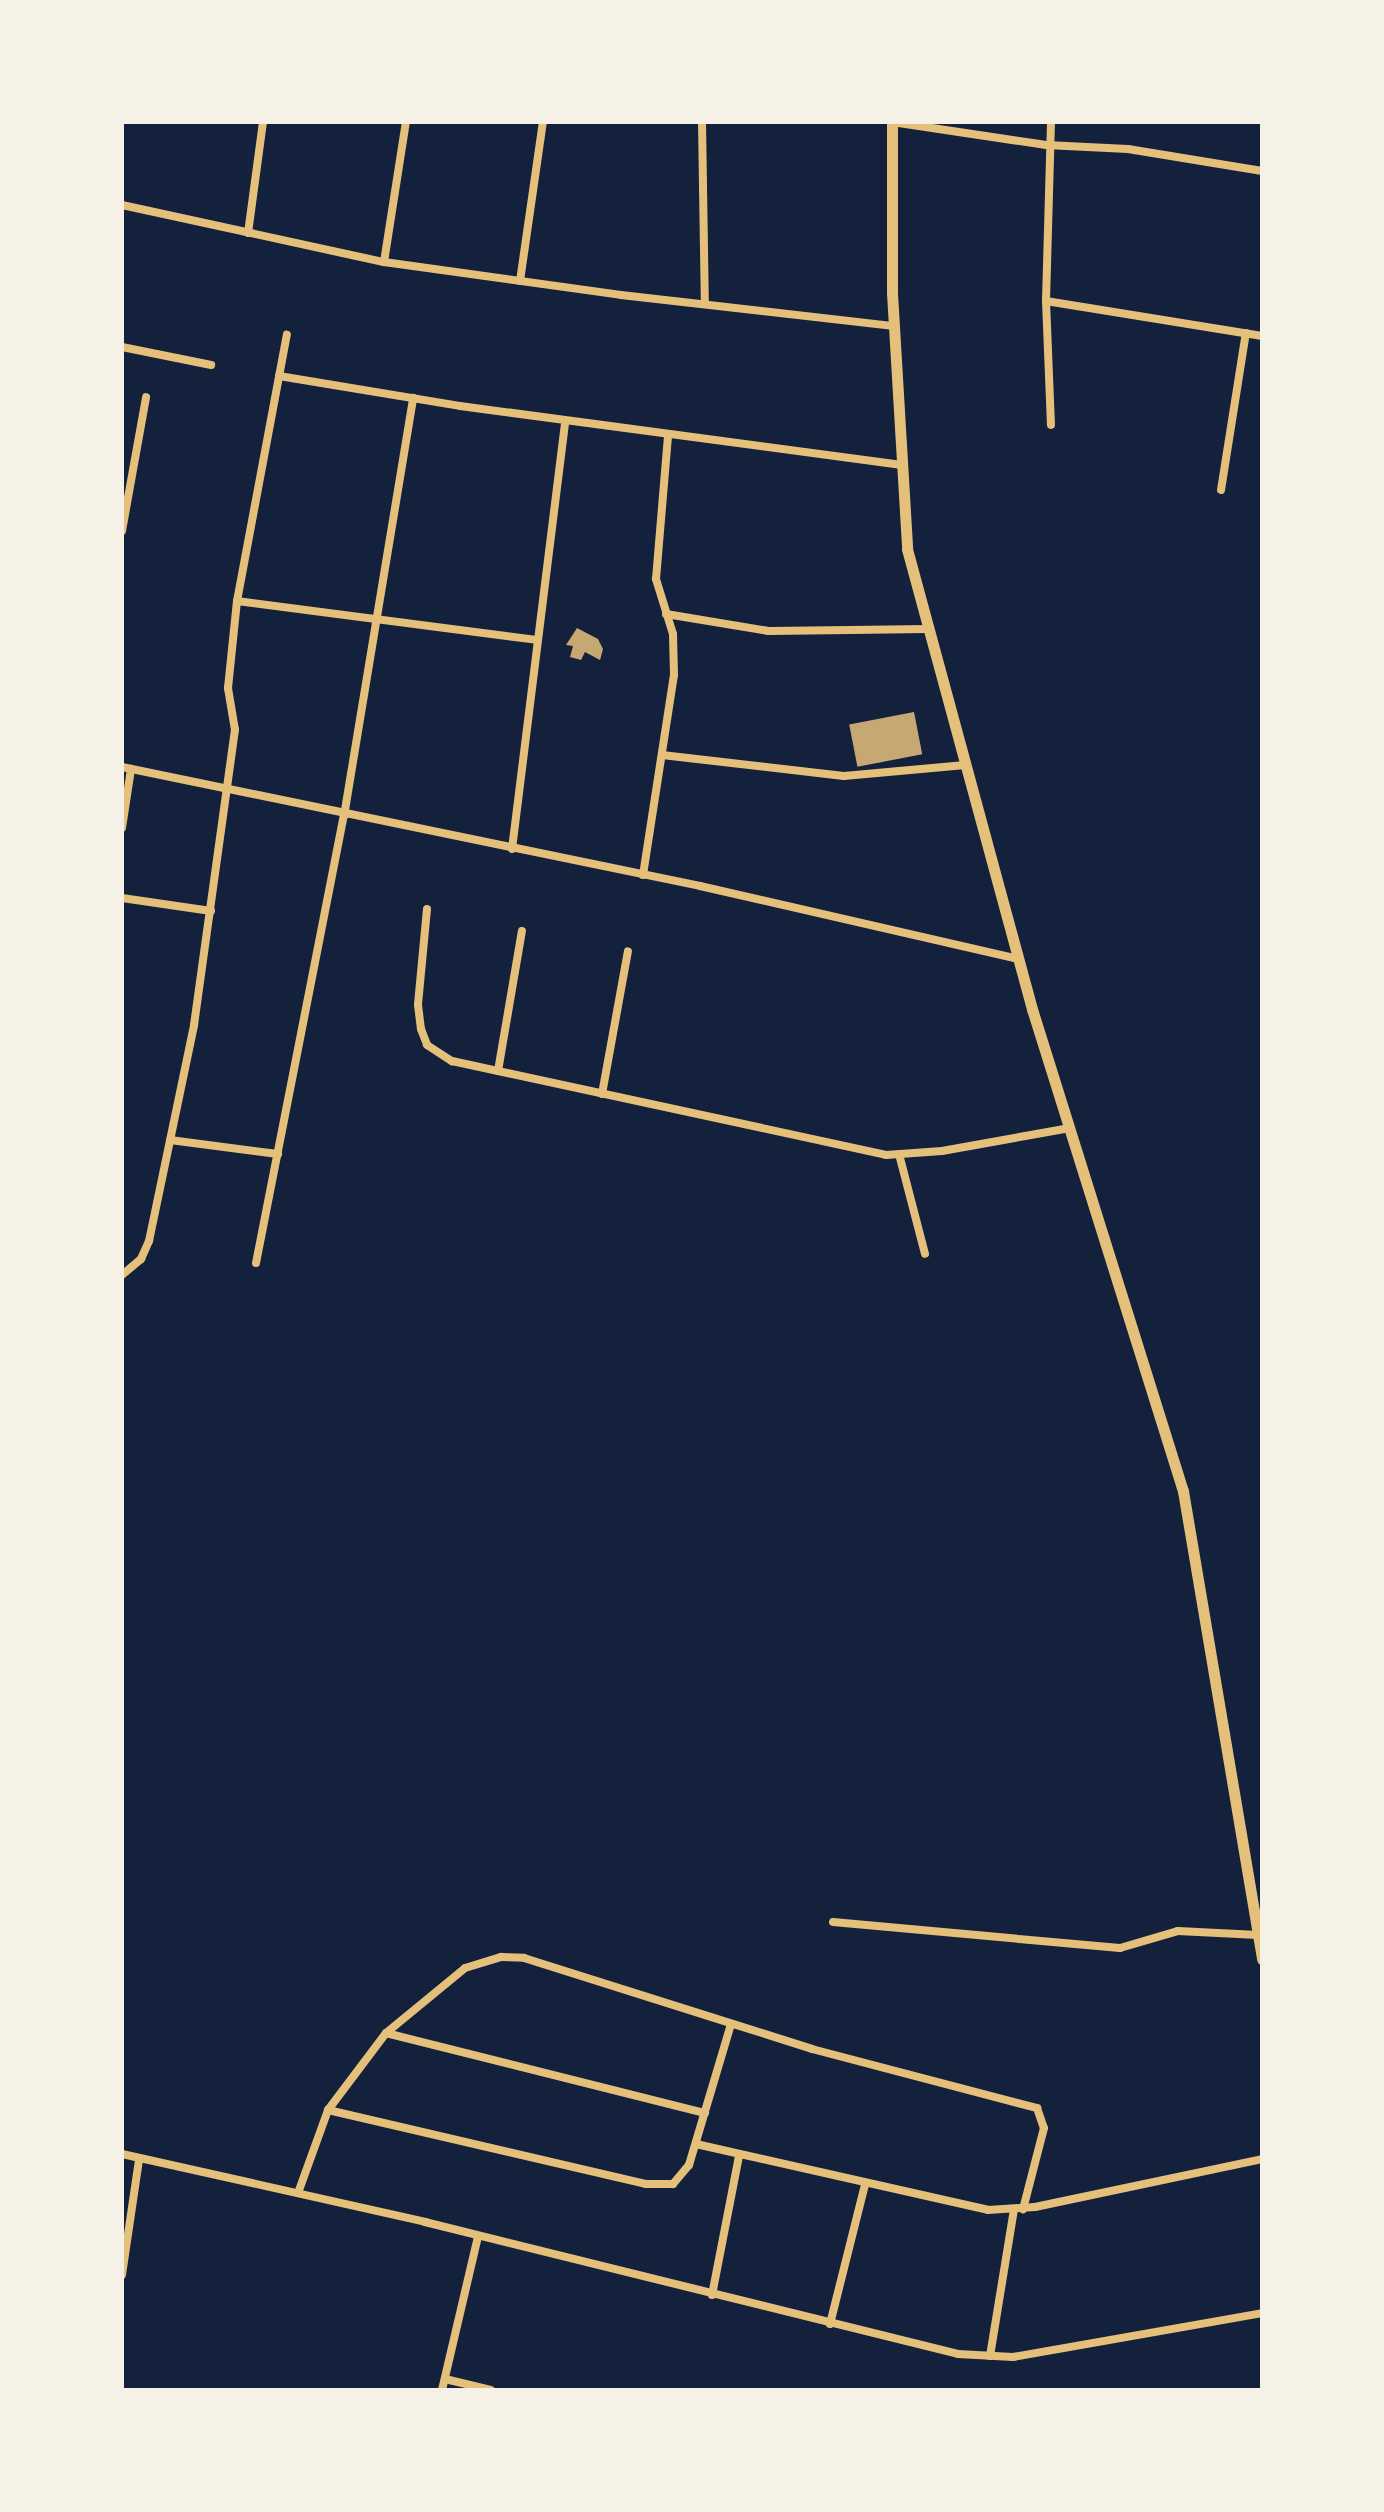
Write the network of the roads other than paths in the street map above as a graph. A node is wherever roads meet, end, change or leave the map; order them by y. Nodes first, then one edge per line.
1 (263, 122) edge
2 (406, 122) edge
3 (543, 122) edge
4 (702, 122) edge
5 (892, 122) edge
6 (1051, 122) edge
7 (1046, 145) junction
8 (1262, 171) edge
9 (122, 205) edge
10 (248, 233) junction
11 (384, 262) junction
12 (520, 281) junction
13 (1046, 301) junction
14 (705, 304) junction
15 (894, 326) junction
16 (1246, 333) junction
17 (287, 335) dead end
18 (1262, 336) edge
19 (122, 347) edge
20 (211, 365) dead end
21 (279, 376) junction
22 (146, 397) dead end
23 (413, 398) junction
24 (565, 421) junction
25 (1051, 425) dead end
26 (668, 435) junction
27 (902, 465) junction
28 (1221, 490) dead end
29 (122, 531) edge
30 (237, 601) junction
31 (666, 614) junction
32 (376, 619) junction
33 (929, 629) junction
34 (536, 640) junction
35 (662, 755) junction
36 (966, 765) junction
37 (126, 768) edge
38 (228, 791) junction
39 (344, 816) junction
40 (122, 828) edge
41 (512, 849) junction
42 (643, 875) junction
43 (122, 898) edge
44 (427, 909) dead end
45 (211, 911) junction
46 (522, 931) dead end
47 (628, 951) dead end
48 (1019, 959) junction
49 (498, 1071) junction
50 (602, 1094) junction
51 (1070, 1128) junction
52 (170, 1140) junction
53 (278, 1154) junction
54 (899, 1154) junction
55 (925, 1254) dead end
56 (256, 1263) dead end
57 (122, 1275) edge
58 (833, 1922) dead end
59 (1258, 1935) junction
60 (1262, 1959) edge
61 (731, 2024) junction
62 (386, 2033) junction
63 (328, 2110) junction
64 (705, 2113) junction
65 (696, 2144) junction
66 (122, 2154) edge
67 (739, 2156) junction
68 (1262, 2159) edge
69 (139, 2160) junction
70 (865, 2185) junction
71 (298, 2193) junction
72 (1018, 2209) junction
73 (478, 2236) junction
74 (124, 2253) edge
75 (122, 2275) edge
76 (712, 2295) junction
77 (1262, 2313) edge
78 (830, 2324) junction
79 (990, 2356) junction
80 (445, 2379) junction
81 (442, 2390) edge
82 (491, 2390) edge

1 - 10 street
2 - 11 street
3 - 12 street
4 - 14 street
5 - 7 street
5 - 15 street
6 - 7 street
7 - 8 street
7 - 13 street
9 - 10 street
10 - 11 street
11 - 12 street
12 - 14 street
13 - 16 street
13 - 25 street
14 - 15 street
15 - 27 street
16 - 18 street
16 - 28 street
17 - 21 street
19 - 20 street
21 - 23 street
21 - 30 street
22 - 29 street
23 - 24 street
23 - 32 street
24 - 26 street
24 - 34 street
26 - 27 street
26 - 31 street
27 - 33 street
30 - 32 street
30 - 38 street
31 - 33 street
31 - 35 street
32 - 34 street
32 - 39 street
33 - 36 street
34 - 41 street
35 - 36 street
35 - 42 street
36 - 48 street
37 - 38 street
37 - 40 street
38 - 39 street
38 - 45 street
39 - 41 street
39 - 53 street
41 - 42 street
42 - 48 street
43 - 45 street
44 - 49 street
45 - 52 street
46 - 49 street
47 - 50 street
48 - 51 street
49 - 50 street
50 - 54 street
51 - 54 street
51 - 59 street
52 - 53 street
52 - 57 street
53 - 56 street
54 - 55 street
58 - 59 street
59 - 60 street
61 - 62 street
61 - 64 street
61 - 72 street
62 - 63 street
62 - 64 street
63 - 65 street
63 - 71 street
64 - 65 street
65 - 67 street
66 - 69 street
67 - 70 street
67 - 76 street
68 - 72 street
69 - 71 street
69 - 74 street
70 - 72 street
70 - 78 street
71 - 73 street
72 - 79 street
73 - 76 street
73 - 80 street
74 - 75 street
76 - 78 street
77 - 79 street
78 - 79 street
80 - 81 street
80 - 82 street

